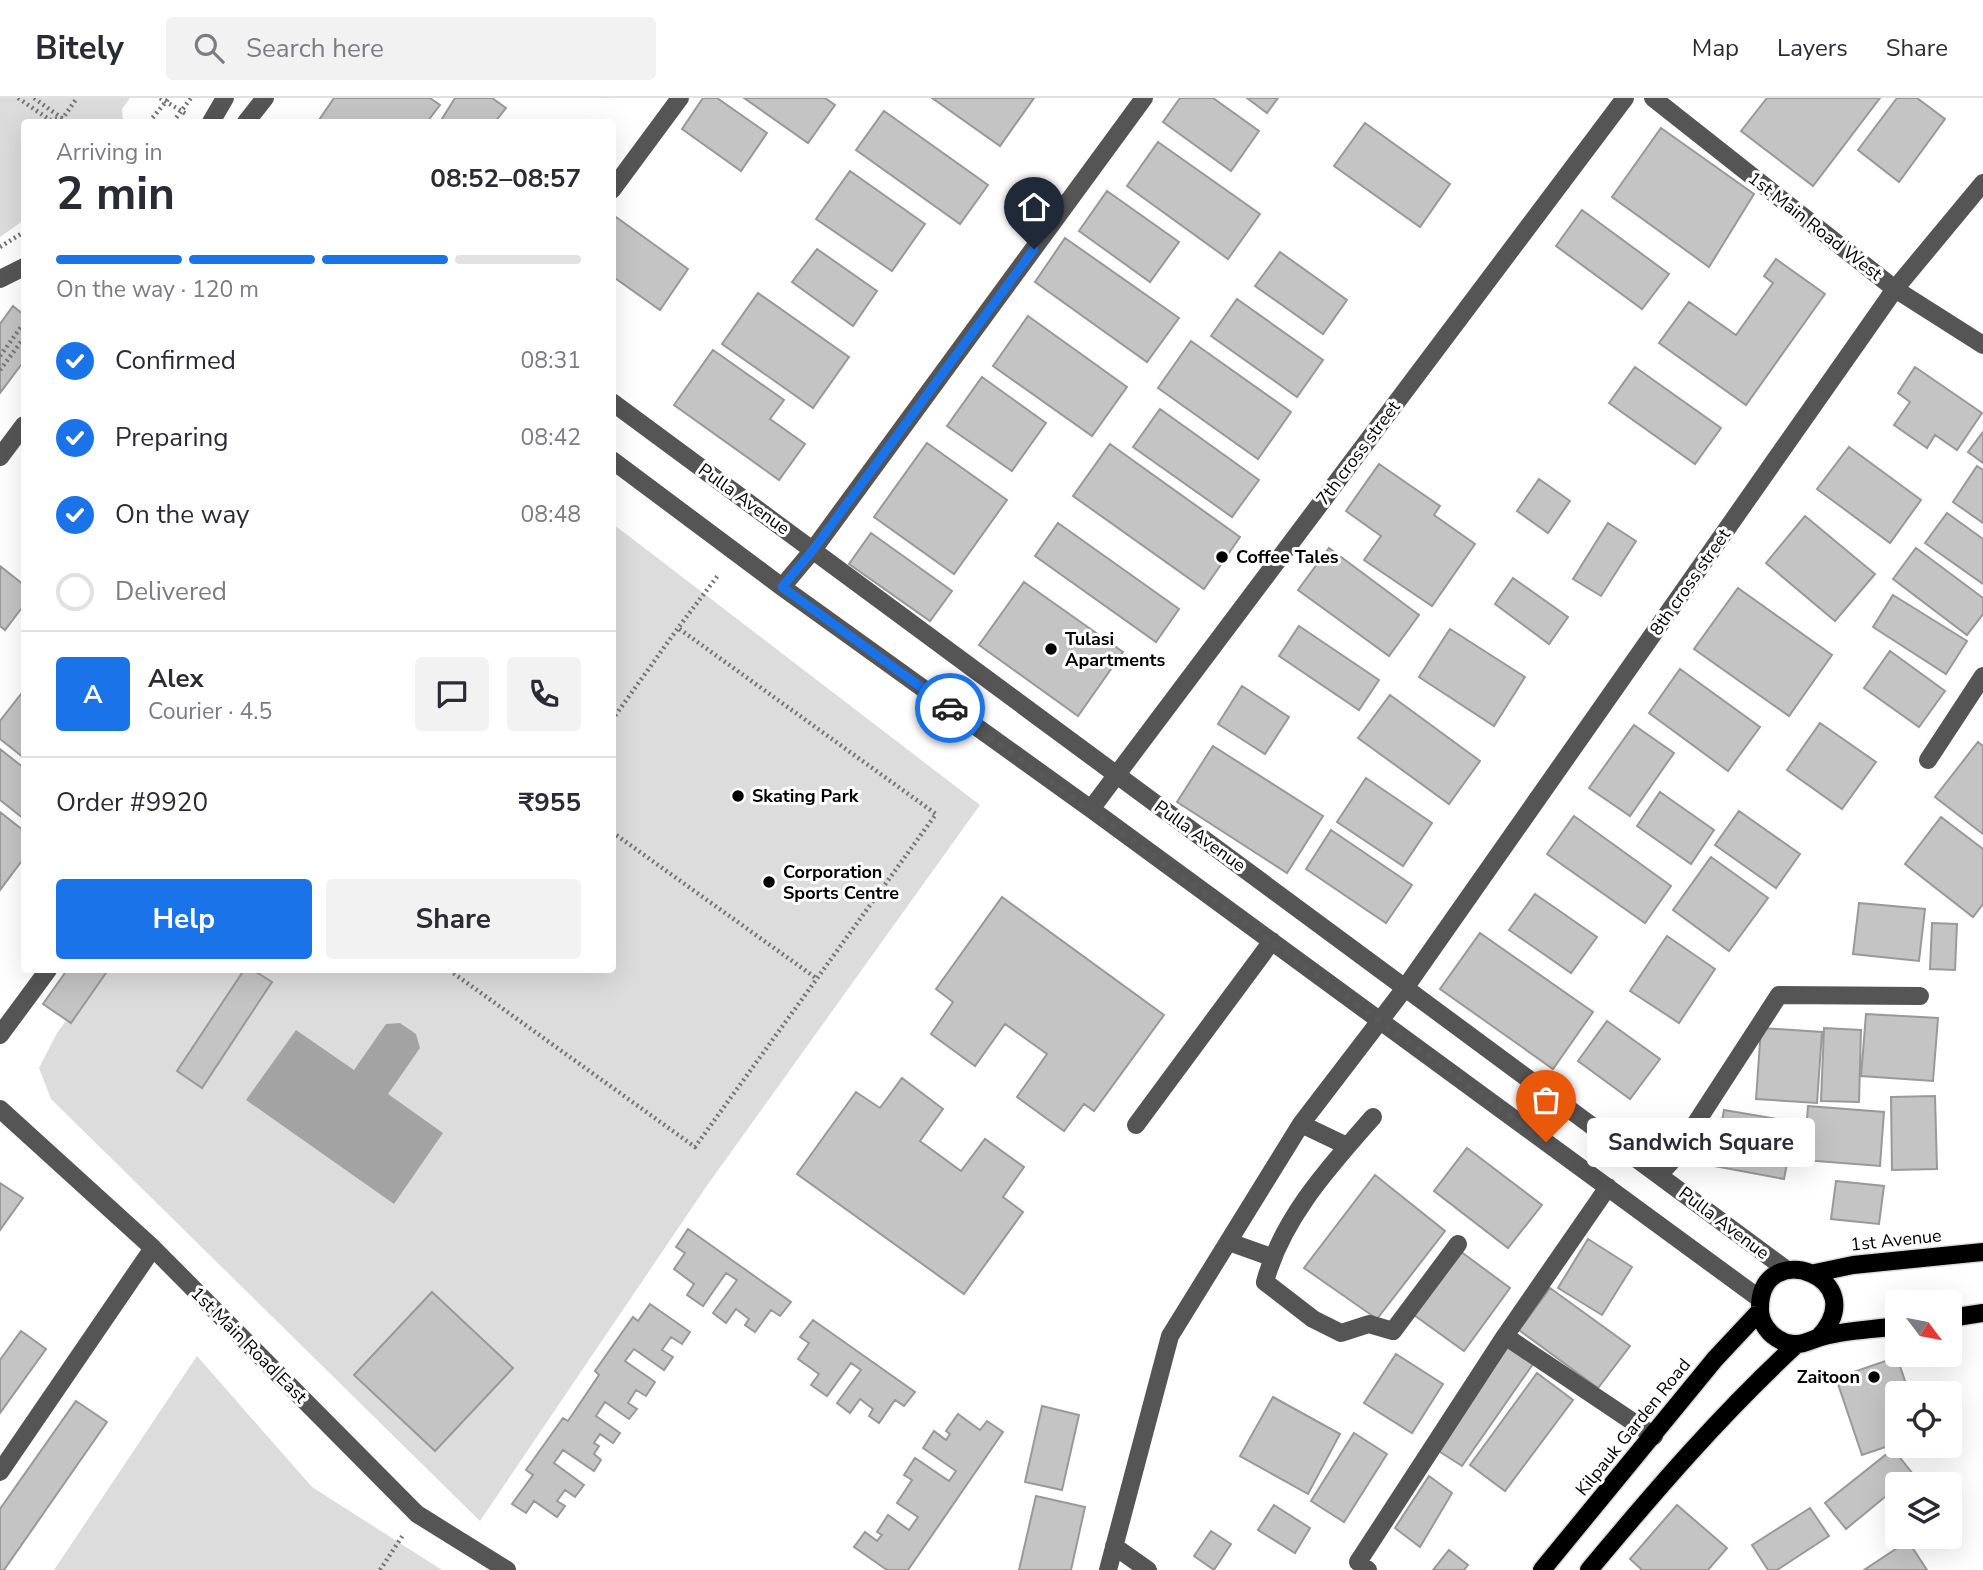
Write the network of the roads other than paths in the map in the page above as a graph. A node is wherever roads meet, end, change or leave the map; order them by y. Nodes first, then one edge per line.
1 (265, 98) edge
2 (680, 98) edge
3 (1144, 98) edge
4 (1625, 98) edge
5 (1653, 98) edge
6 (248, 119) edge
7 (1983, 183) edge
8 (616, 185) edge
9 (21, 268) edge
10 (0, 279) edge
11 (1895, 289) junction
12 (1983, 345) edge
13 (616, 405) edge
14 (21, 429) edge
15 (0, 457) edge
16 (616, 463) edge
17 (813, 550) junction
18 (782, 587) junction
19 (1983, 676) edge
20 (1928, 760) dead end
21 (1118, 775) junction
22 (1091, 809) junction
23 (1272, 941) junction
24 (46, 973) edge
25 (1405, 988) junction
26 (1920, 996) dead end
27 (1380, 1020) junction
28 (0, 1035) edge
29 (0, 1110) edge
30 (1373, 1117) dead end
31 (1301, 1124) junction
32 (1136, 1125) dead end
33 (1347, 1146) junction
34 (1659, 1175) junction
35 (1608, 1187) junction
36 (1229, 1242) junction
37 (1458, 1244) dead end
38 (153, 1248) junction
39 (1983, 1252) edge
40 (1271, 1257) junction
41 (1787, 1270) junction
42 (1815, 1273) junction
43 (1760, 1306) junction
44 (1983, 1313) edge
45 (1962, 1316) edge
46 (1885, 1328) edge
47 (1505, 1336) junction
48 (1818, 1338) junction
49 (1797, 1344) junction
50 (1654, 1436) junction
51 (0, 1472) edge
52 (1114, 1546) junction
53 (507, 1570) edge
54 (1108, 1570) edge
55 (1149, 1570) edge
56 (1368, 1570) edge
57 (1542, 1570) edge
58 (1588, 1570) edge

1 - 6 street
2 - 8 street
3 - 17 street
4 - 21 street, 7th cross street
5 - 11 street, 1st Main Road West
7 - 11 street, 8th cross street
9 - 10 street
11 - 12 street, 1st Main Road West
11 - 25 street, 8th cross street
13 - 17 street, Pulla Avenue
14 - 15 street
16 - 18 street
17 - 18 street
17 - 21 street, Pulla Avenue
18 - 22 street
19 - 20 street
21 - 22 street, 7th cross street
21 - 25 street, Pulla Avenue
22 - 23 street
23 - 27 street
23 - 32 street
24 - 28 street
25 - 27 street, 8th cross street
25 - 34 street, Pulla Avenue
26 - 34 street
27 - 31 street, 8th cross street
27 - 35 street
29 - 38 street, 1st Main Road East
30 - 33 street
31 - 33 street
31 - 36 street, 8th cross street
33 - 40 street
34 - 41 street, Pulla Avenue
35 - 43 street
35 - 47 street
36 - 40 street
36 - 52 street, 8th cross street
37 - 40 street
38 - 51 street
38 - 53 street, 1st Main Road East
39 - 42 main road, 1st Avenue
41 - 42 main road
41 - 43 main road
42 - 48 main road
43 - 49 main road
43 - 50 main road, Kilpauk Garden Road
44 - 45 main road
46 - 48 main road
47 - 50 street
47 - 56 street
48 - 49 main road
49 - 58 main road
50 - 57 main road, Kilpauk Garden Road
52 - 54 street, 8th cross street
52 - 55 street

